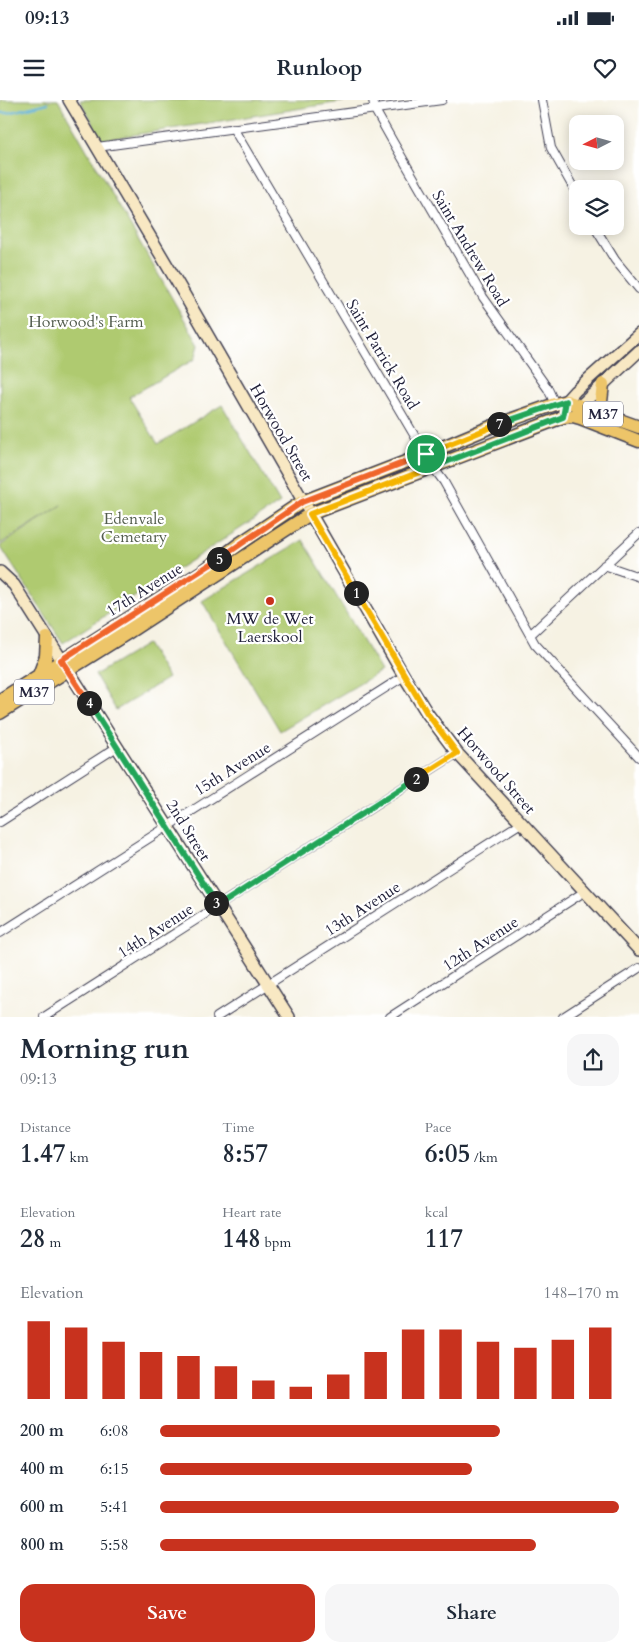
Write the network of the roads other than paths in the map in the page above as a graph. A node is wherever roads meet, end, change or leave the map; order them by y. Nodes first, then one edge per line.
1 (69, 100) edge
2 (373, 100) edge
3 (442, 100) edge
4 (542, 100) edge
5 (375, 110) junction
6 (232, 128) junction
7 (96, 147) junction
8 (569, 180) edge
9 (600, 235) edge
10 (639, 289) edge
11 (639, 334) edge
12 (639, 351) edge
13 (603, 384) junction
14 (561, 402) junction
15 (580, 412) junction
16 (563, 417) junction
17 (601, 420) junction
18 (639, 427) edge
19 (536, 428) junction
20 (639, 441) edge
21 (426, 454) junction
22 (433, 467) junction
23 (302, 502) junction
24 (310, 514) junction
25 (639, 533) edge
26 (604, 565) junction
27 (0, 572) edge
28 (639, 578) edge
29 (530, 635) junction
30 (47, 638) junction
31 (64, 665) junction
32 (39, 675) junction
33 (404, 676) junction
34 (0, 700) edge
35 (0, 714) edge
36 (117, 747) junction
37 (457, 753) junction
38 (639, 757) edge
39 (0, 822) edge
40 (522, 823) junction
41 (168, 826) junction
42 (584, 892) junction
43 (218, 906) junction
44 (0, 934) edge
45 (639, 950) edge
46 (639, 968) edge
47 (268, 984) junction
48 (44, 1017) edge
49 (218, 1017) edge
50 (289, 1017) edge
51 (390, 1017) edge
52 (563, 1017) edge

1 - 7 main road, Horwood Street
2 - 5 street, Saint Andrew Road
3 - 5 street
4 - 8 street
5 - 6 street
5 - 14 street, Saint Andrew Road
6 - 7 street
6 - 21 street, Saint Patrick Road
7 - 23 main road, Horwood Street
9 - 10 street
11 - 14 main road
12 - 13 main road
13 - 15 main road
13 - 17 main road
14 - 15 main road, M37
14 - 16 main road
14 - 21 main road, M37
15 - 16 main road, M37
15 - 17 main road, M37
16 - 19 main road, M37
17 - 18 main road, M37
17 - 19 main road
17 - 20 main road, M37
19 - 22 main road, M37
21 - 22 street, Saint Patrick Road
21 - 23 main road, M37
22 - 24 main road, M37
22 - 29 street, Saint Patrick Road
23 - 24 main road, Horwood Street
23 - 31 main road, 17th Avenue / M37
24 - 31 main road, 17th Avenue / M37
24 - 33 main road, Horwood Street
25 - 26 street
26 - 28 street
26 - 29 street
27 - 30 main road, 2nd Street
29 - 38 street, Saint Patrick Road
30 - 31 main road, 2nd Street
30 - 32 main road
31 - 32 main road, 17th Avenue / M37
31 - 35 main road, 17th Avenue / M37
31 - 36 main road, 2nd Street
32 - 34 main road, 17th Avenue / M37
33 - 37 main road, Horwood Street
33 - 41 street, 15th Avenue
36 - 39 street
36 - 41 main road, 2nd Street
37 - 40 main road, Horwood Street
37 - 43 street, 14th Avenue
40 - 42 main road, Horwood Street
40 - 47 street, 13th Avenue
41 - 43 main road, 2nd Street
41 - 44 street, 15th Avenue
42 - 45 main road, Horwood Street
42 - 51 street, 12th Avenue
43 - 47 main road, 2nd Street
43 - 48 street, 14th Avenue
46 - 52 street
47 - 49 street, 13th Avenue
47 - 50 main road, 2nd Street

